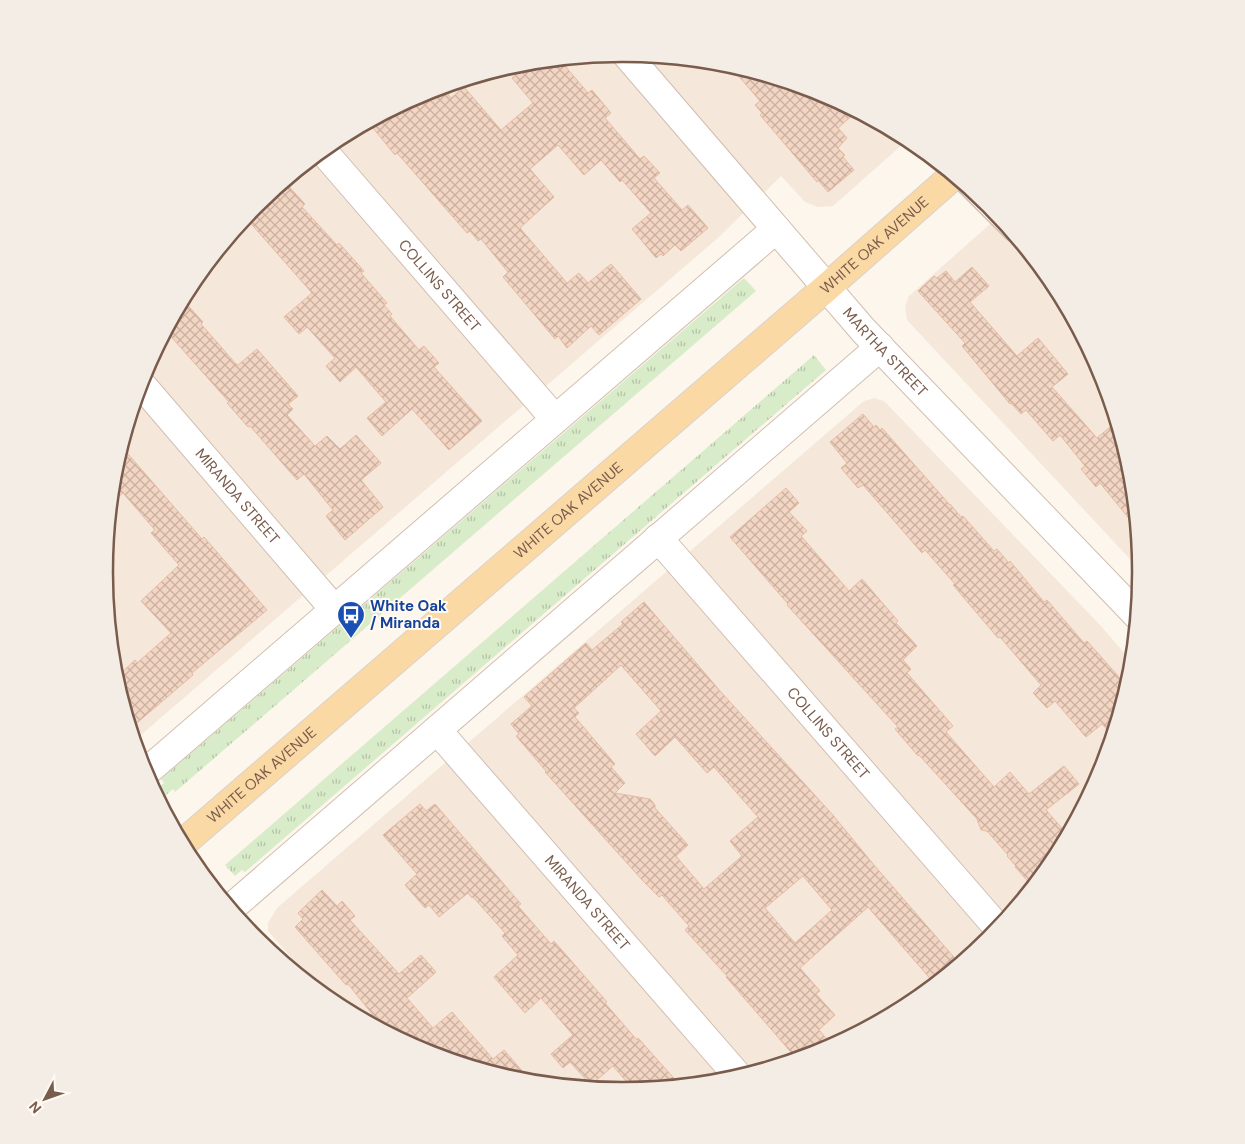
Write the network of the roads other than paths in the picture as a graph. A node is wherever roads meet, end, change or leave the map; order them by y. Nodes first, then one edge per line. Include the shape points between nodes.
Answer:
1 (633, 63) edge
2 (328, 156) edge
3 (948, 181) edge
4 (776, 229) junction
5 (826, 288) junction
6 (880, 347) junction
7 (147, 391) edge
8 (554, 419) junction
9 (658, 538) junction
10 (334, 609) junction
11 (1131, 609) edge
12 (437, 730) junction
13 (152, 767) edge
14 (188, 838) edge
15 (236, 904) edge
16 (993, 922) edge
17 (732, 1069) edge

1 - 4 street, MARTHA STREET
2 - 8 street, COLLINS STREET
3 - 5 main road, WHITE OAK AVENUE
4 - 5 street, MARTHA STREET
4 - 8 street
5 - 6 street, MARTHA STREET
5 - 14 main road, WHITE OAK AVENUE
6 - 9 street
6 - 11 street, MARTHA STREET
7 - 10 street, MIRANDA STREET
8 - 10 street
9 - 12 street
9 - 16 street, COLLINS STREET
10 - 13 street
12 - 15 street
12 - 17 street, MIRANDA STREET

